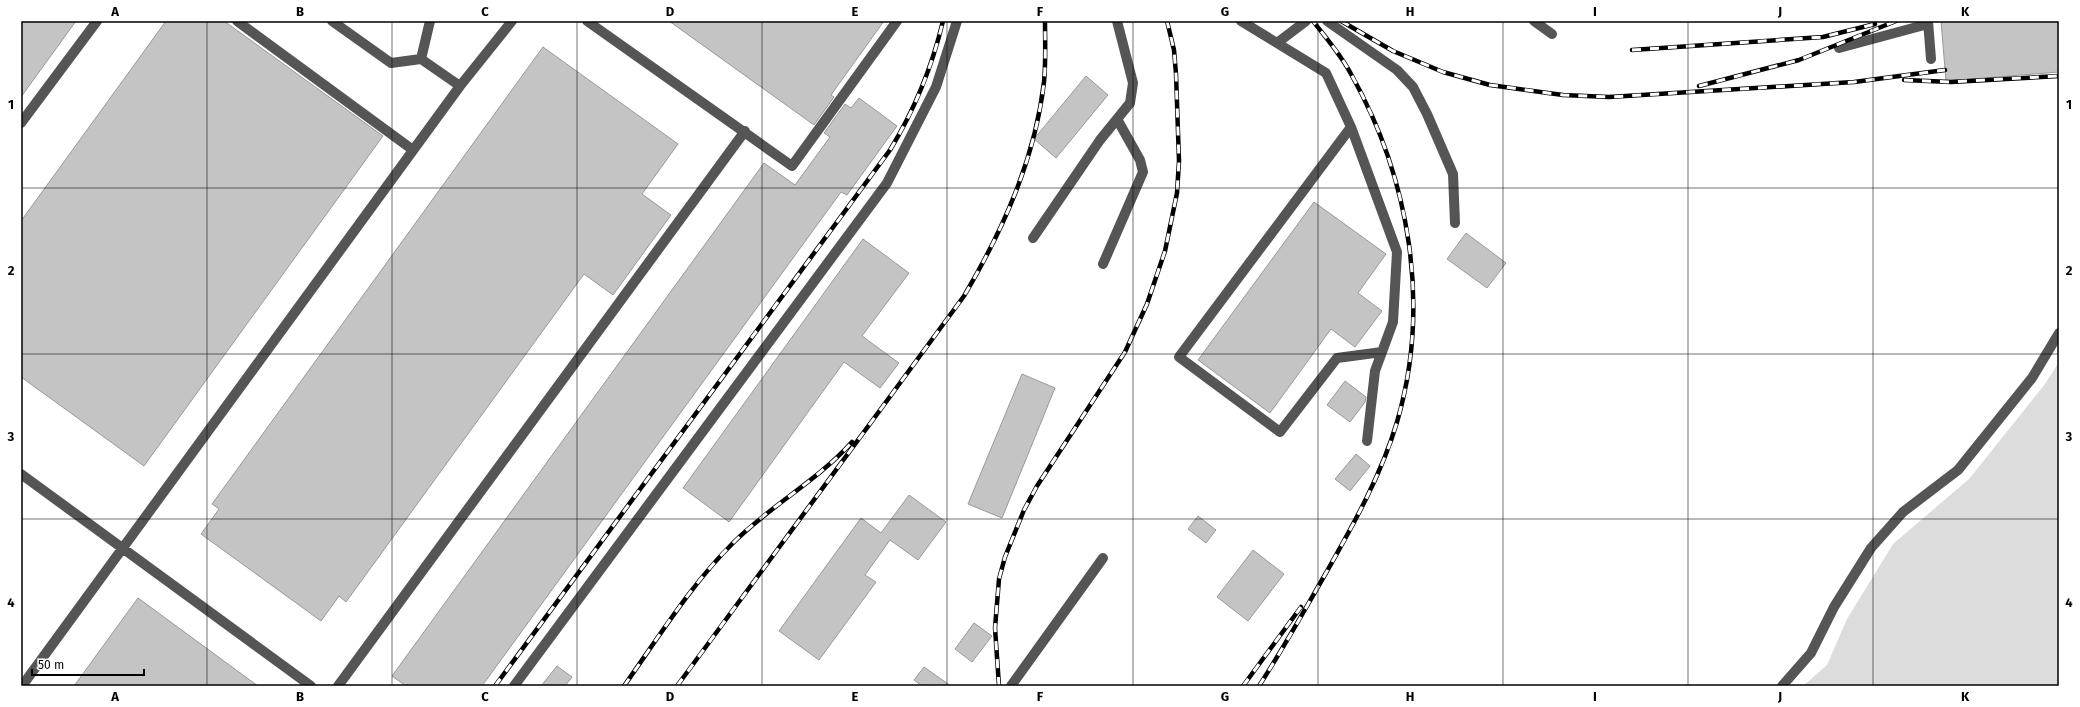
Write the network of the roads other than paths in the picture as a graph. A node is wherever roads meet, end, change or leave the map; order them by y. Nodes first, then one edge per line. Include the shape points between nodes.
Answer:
1 (97, 21) edge
2 (237, 21) edge
3 (332, 21) edge
4 (430, 21) edge
5 (512, 21) edge
6 (587, 21) edge
7 (898, 21) edge
8 (957, 21) edge
9 (1117, 21) edge
10 (1241, 21) edge
11 (1306, 21) edge
12 (1326, 21) edge
13 (1534, 21) edge
14 (1928, 22) edge
15 (1552, 34) dead end
16 (1277, 43) junction
17 (1839, 48) dead end
18 (421, 59) junction
19 (1931, 59) dead end
20 (460, 86) junction
21 (1117, 119) junction
22 (21, 123) edge
23 (1351, 127) junction
24 (745, 131) junction
25 (413, 150) junction
26 (1455, 223) dead end
27 (1033, 238) dead end
28 (1103, 264) dead end
29 (2059, 333) edge
30 (1382, 352) junction
31 (1367, 441) dead end
32 (21, 474) edge
33 (122, 548) junction
34 (1103, 558) dead end
35 (22, 686) edge
36 (311, 686) edge
37 (338, 686) edge
38 (514, 686) edge
39 (1011, 686) edge
40 (1782, 686) edge

1 - 22 lane
2 - 25 lane
3 - 18 lane via 392,63
4 - 18 lane
5 - 20 lane
6 - 24 lane
7 - 24 lane via 792,166
8 - 38 lane via 936,87 886,183
9 - 21 lane via 1133,83 1130,103
10 - 16 lane
11 - 16 lane
12 - 26 lane via 1397,70 1413,87 1453,174
13 - 15 lane
14 - 17 lane
14 - 19 lane
16 - 23 lane via 1326,73
18 - 20 lane
20 - 25 lane
21 - 27 lane
21 - 28 lane via 1140,160 1143,172
23 - 30 lane via 1397,252 1393,322
23 - 30 lane via 1179,356 1280,432 1337,358
24 - 37 lane
25 - 33 lane
29 - 40 lane via 2032,378 1958,470 1903,512 1871,548 1834,607 1811,653
30 - 31 lane via 1375,371
32 - 33 lane
33 - 35 lane
33 - 36 lane
34 - 39 lane

